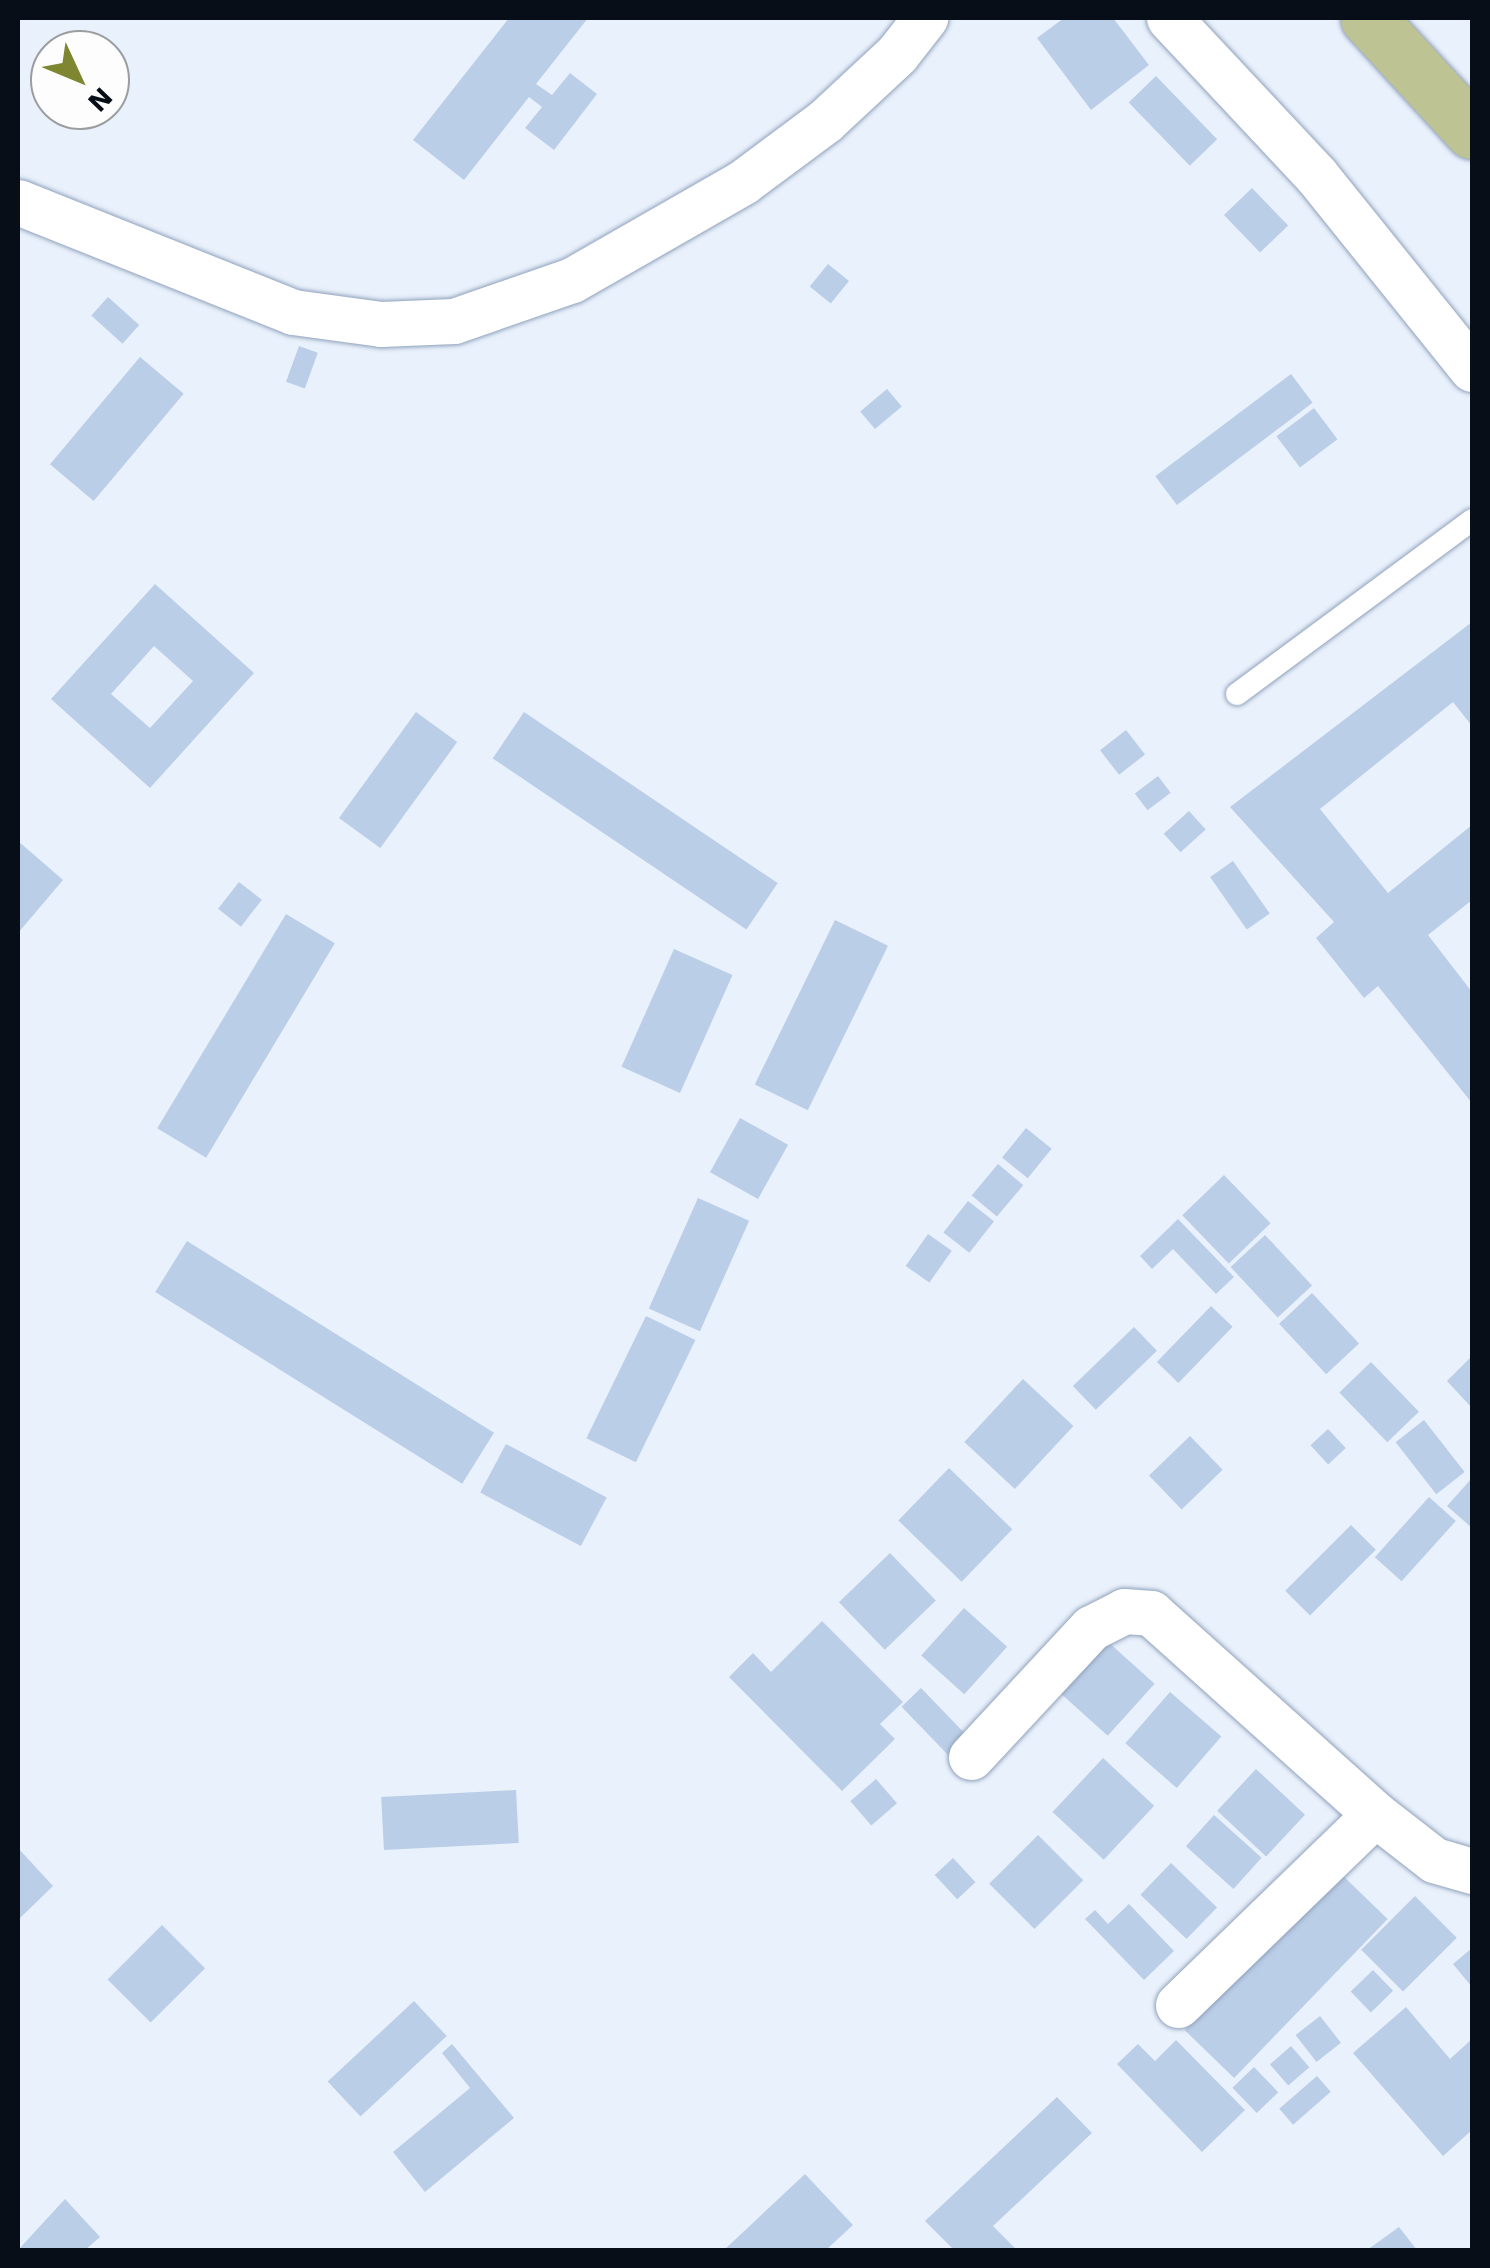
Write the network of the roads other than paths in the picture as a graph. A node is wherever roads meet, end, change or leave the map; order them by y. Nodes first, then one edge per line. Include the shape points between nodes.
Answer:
1 (925, 18) edge
2 (1169, 18) edge
3 (1368, 18) edge
4 (1472, 131) edge
5 (18, 202) edge
6 (1472, 369) edge
7 (1472, 520) edge
8 (1236, 694) dead end
9 (971, 1757) dead end
10 (1375, 1814) junction
11 (1472, 1870) edge
12 (1178, 2005) dead end

1 - 5 street via 825,121 744,182 572,280 454,321 381,324 292,312
2 - 6 street via 1316,175
3 - 4 main road
7 - 8 lane
9 - 10 street via 1091,1628 1124,1610 1152,1614
10 - 11 street via 1434,1860
10 - 12 street

